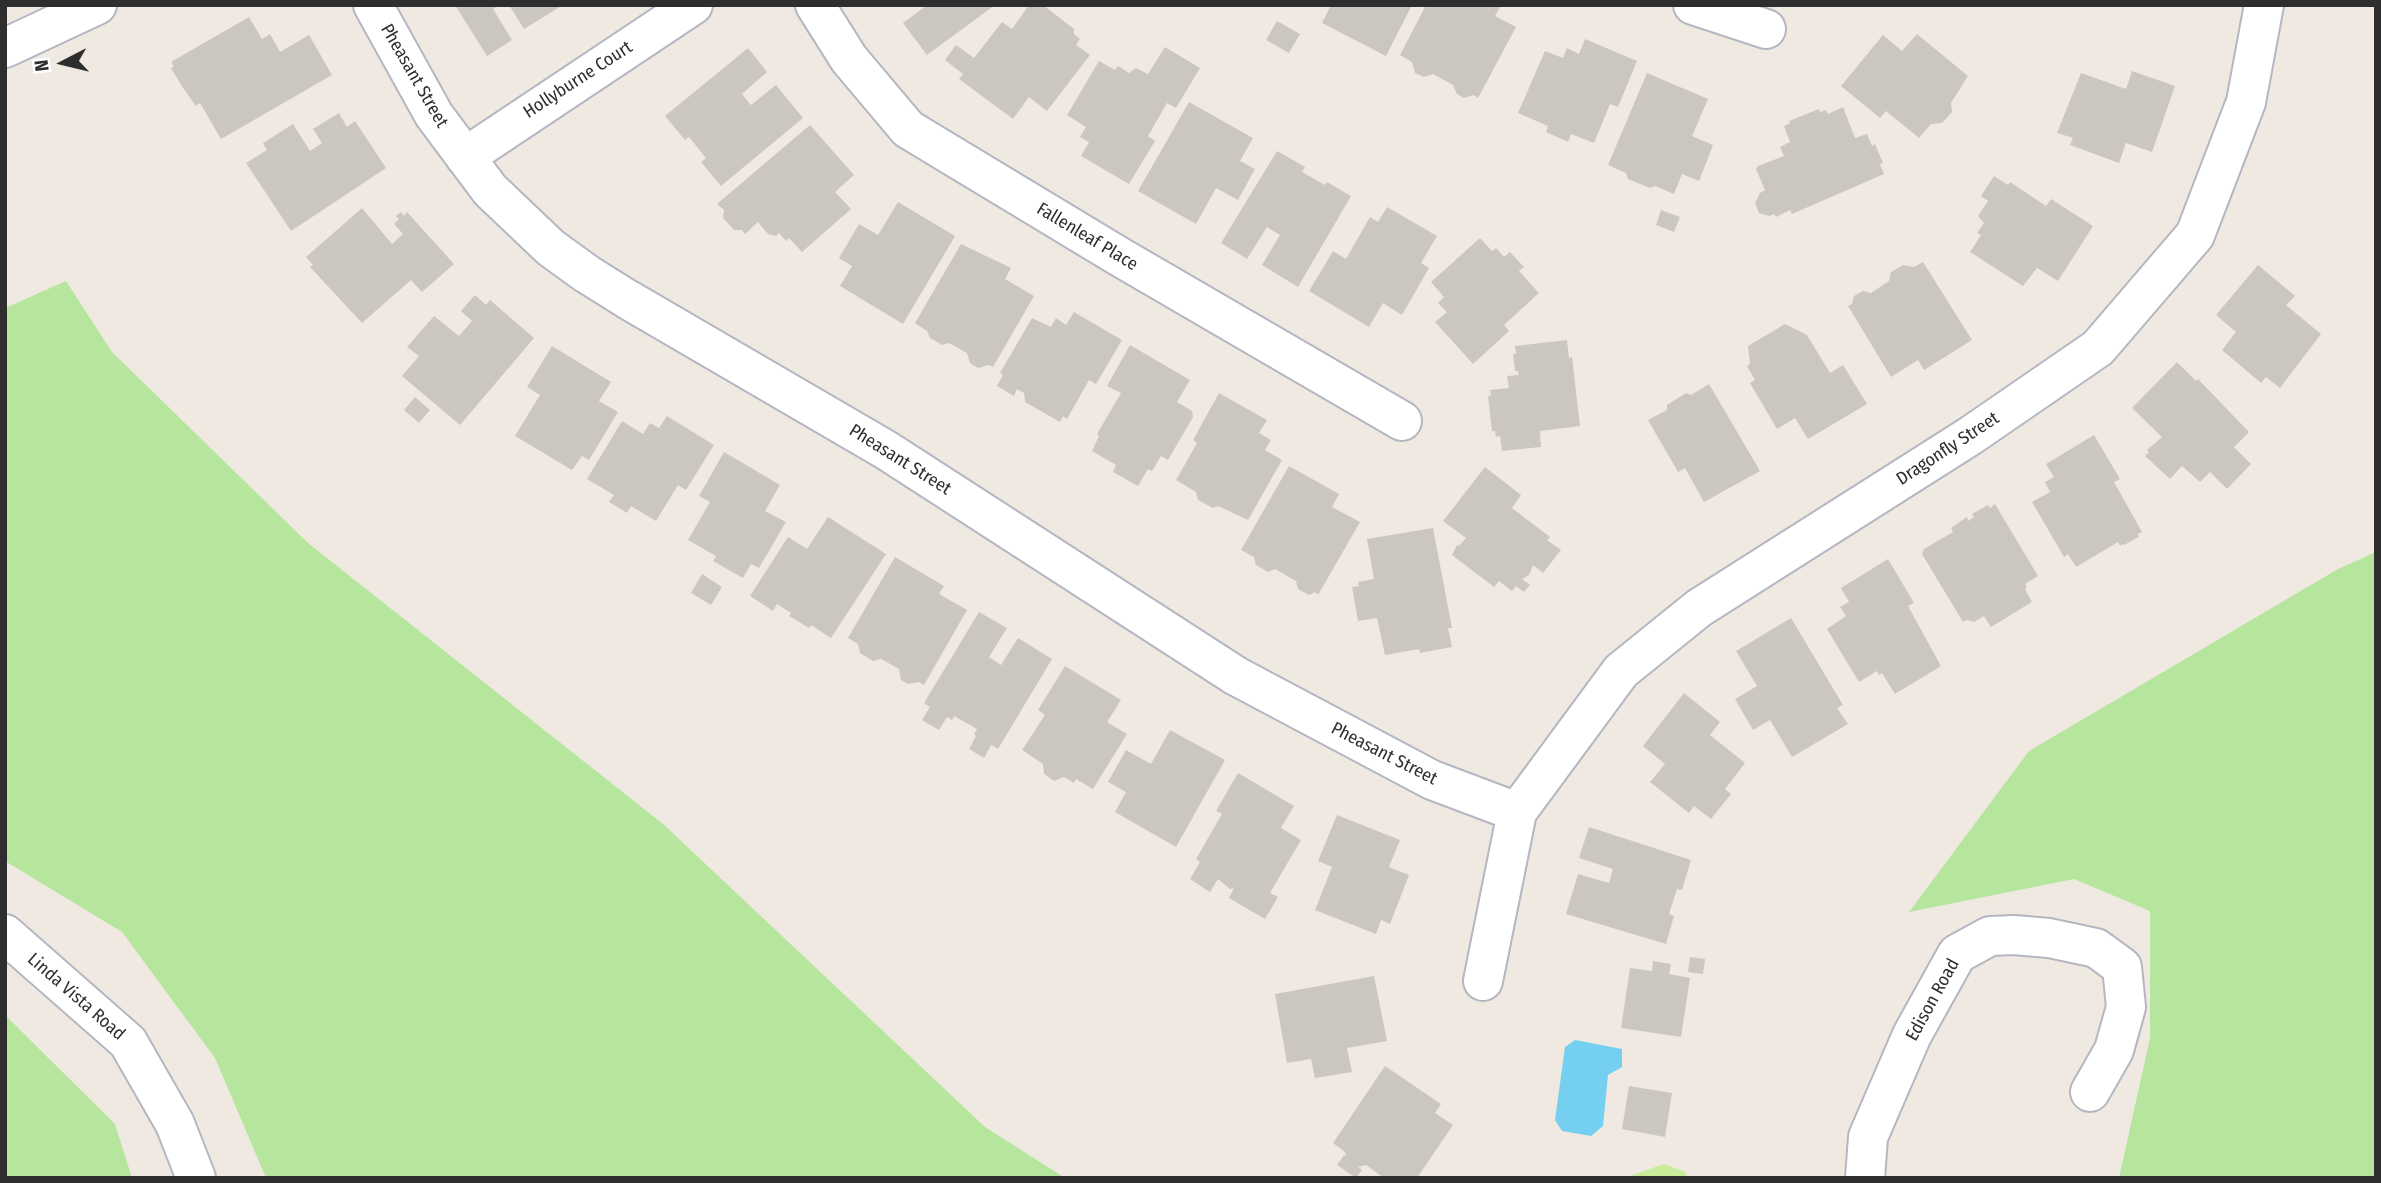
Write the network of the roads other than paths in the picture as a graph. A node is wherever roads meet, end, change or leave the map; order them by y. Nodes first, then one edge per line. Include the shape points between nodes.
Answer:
1 (97, 5) edge
2 (373, 5) edge
3 (693, 5) edge
4 (815, 5) edge
5 (1693, 5) edge
6 (2264, 5) edge
7 (1766, 29) dead end
8 (5, 48) edge
9 (465, 156) junction
10 (1402, 421) dead end
11 (1517, 812) junction
12 (5, 934) edge
13 (1483, 981) dead end
14 (2090, 1092) dead end
15 (195, 1178) edge
16 (1865, 1178) edge

1 - 8 street
2 - 9 street, Pheasant Street via 434,115
3 - 9 street, Hollyburne Court
4 - 10 street, Fallenleaf Place via 849,60 908,129
5 - 7 street
6 - 11 street, Dragonfly Street via 2246,102 2195,235 2098,348 1970,436 1699,608 1621,671
9 - 11 street, Pheasant Street via 489,190 551,248 627,299 887,450 1236,676 1432,780
11 - 13 street
12 - 15 street, Linda Vista Road via 128,1042 175,1124
14 - 16 street, Edison Road via 2113,1050 2126,1007 2122,967 2096,948 2049,938 1990,936 1957,954 1912,1035 1868,1137

